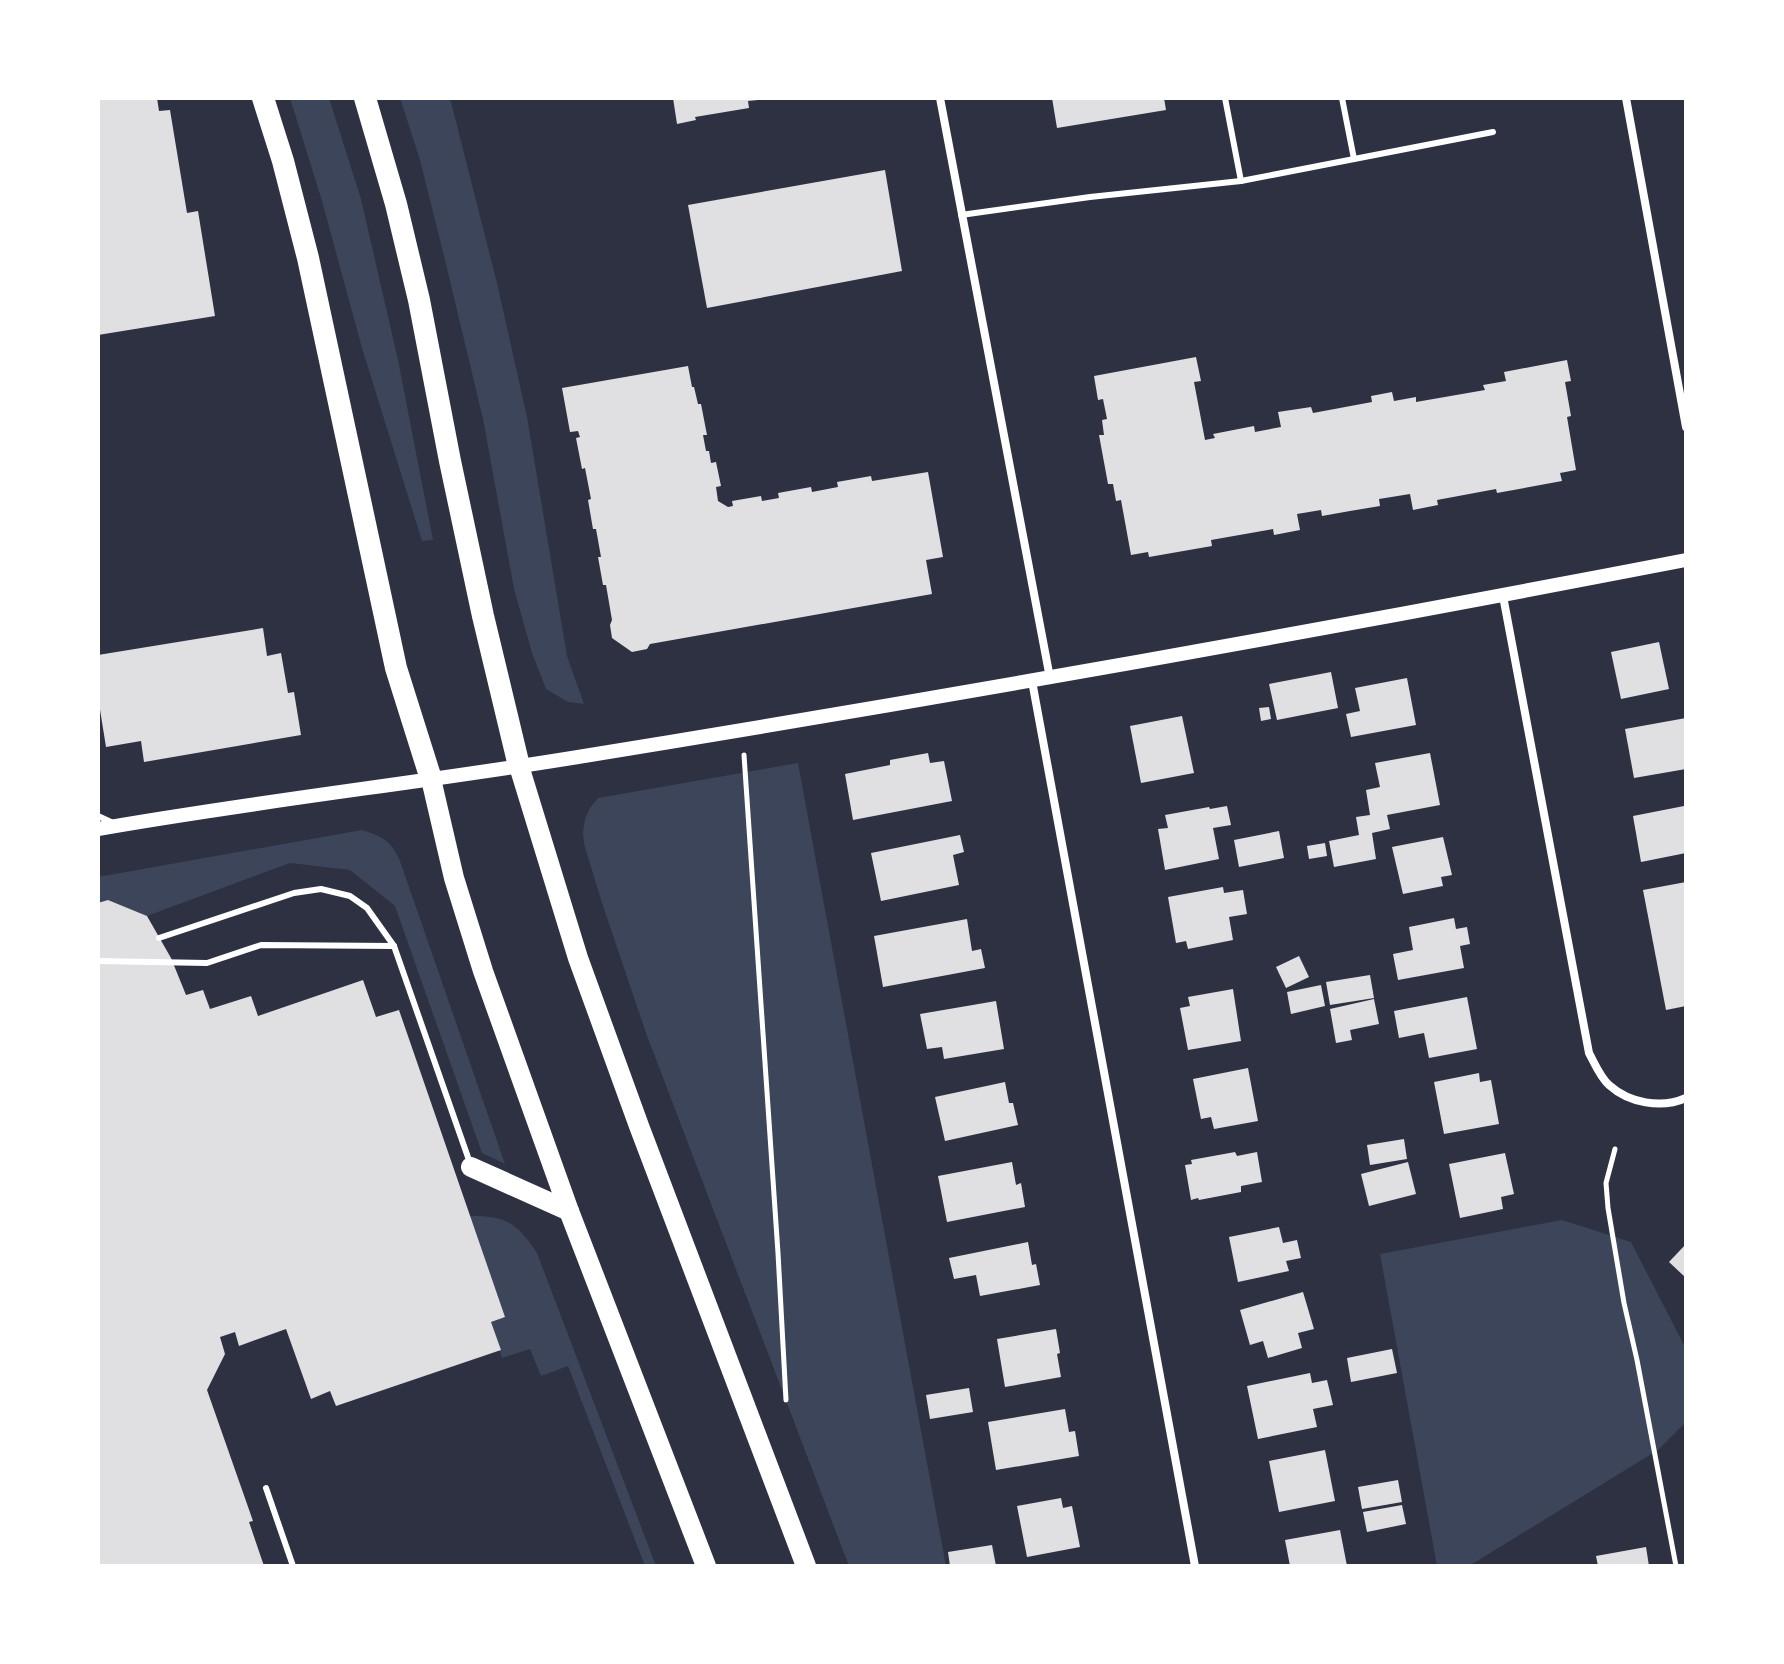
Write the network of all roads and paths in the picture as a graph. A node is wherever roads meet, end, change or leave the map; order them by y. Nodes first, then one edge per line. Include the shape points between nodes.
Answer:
1 (263, 98) edge
2 (365, 98) edge
3 (940, 98) edge
4 (1225, 98) edge
5 (1342, 98) edge
6 (1626, 98) edge
7 (1493, 132) dead end
8 (1354, 159) junction
9 (1241, 181) junction
10 (961, 215) junction
11 (1686, 427) edge
12 (1686, 560) edge
13 (1503, 596) junction
14 (1050, 678) junction
15 (1032, 681) junction
16 (742, 729) junction
17 (519, 766) junction
18 (431, 779) junction
19 (98, 816) edge
20 (118, 826) junction
21 (98, 829) edge
22 (159, 938) dead end
23 (394, 946) junction
24 (98, 961) edge
25 (1686, 1098) edge
26 (1615, 1149) dead end
27 (471, 1167) joint
28 (569, 1211) junction
29 (786, 1400) dead end
30 (266, 1488) dead end
31 (293, 1566) edge
32 (706, 1566) edge
33 (806, 1566) edge
34 (1195, 1566) edge
35 (1676, 1566) edge

1 - 18 highway via 308,258 396,668
2 - 17 highway via 419,300 476,585
3 - 10 street
4 - 9 lane
5 - 8 lane
6 - 11 street
7 - 8 lane
8 - 9 lane
9 - 10 lane
10 - 14 street
12 - 13 street
13 - 14 street
13 - 25 street via 1589,1053 1608,1083 1625,1097 1647,1103
14 - 15 street
15 - 16 street
15 - 34 street
16 - 17 street
16 - 29 path
17 - 18 street
17 - 33 main road via 598,1014
18 - 20 street
18 - 28 main road via 483,971
19 - 20 lane
20 - 21 street
22 - 23 lane via 321,889 350,896 367,908
23 - 24 lane via 261,945 207,963
23 - 27 lane
26 - 35 path via 1606,1183 1608,1208
27 - 28 main road
28 - 32 main road
30 - 31 lane

